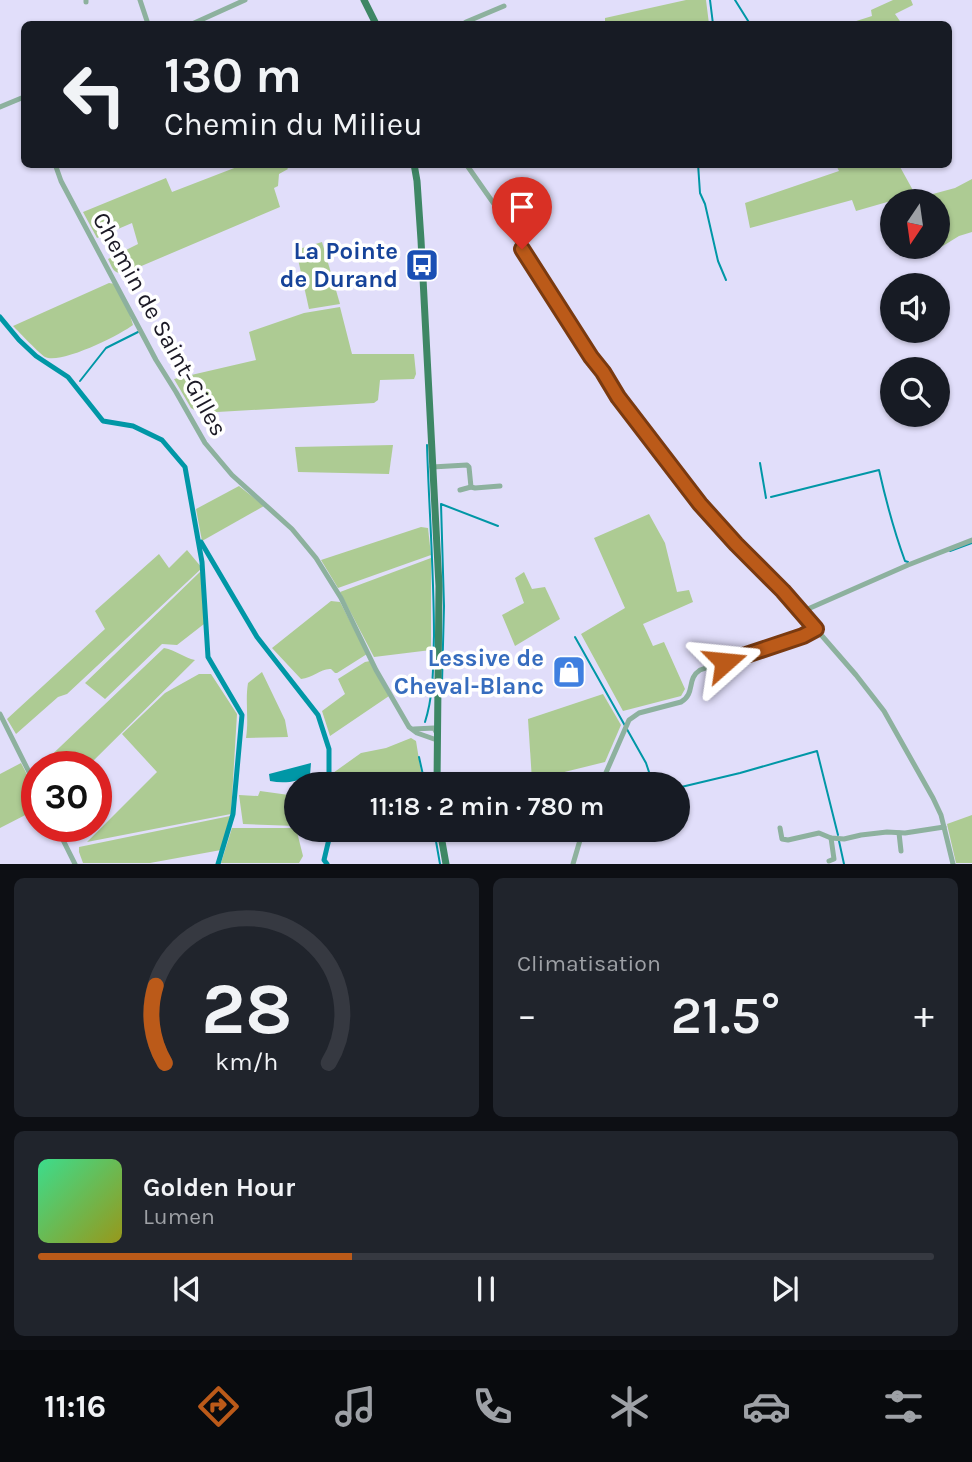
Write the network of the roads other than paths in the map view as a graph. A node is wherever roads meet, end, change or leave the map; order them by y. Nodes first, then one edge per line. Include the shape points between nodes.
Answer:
1 (140, 0) edge
2 (245, 0) edge
3 (364, 0) edge
4 (504, 6) dead end
5 (147, 21) edge
6 (199, 21) edge
7 (374, 21) edge
8 (468, 21) edge
9 (21, 98) edge
10 (0, 107) edge
11 (57, 168) edge
12 (415, 168) edge
13 (470, 168) edge
14 (432, 467) junction
15 (500, 486) dead end
16 (471, 487) junction
17 (460, 490) dead end
18 (972, 540) edge
19 (801, 612) junction
20 (816, 629) junction
21 (0, 714) edge
22 (414, 729) junction
23 (435, 734) junction
24 (21, 756) edge
25 (435, 772) edge
26 (438, 772) edge
27 (606, 772) edge
28 (944, 827) junction
29 (780, 828) dead end
30 (899, 832) junction
31 (831, 838) junction
32 (64, 842) edge
33 (442, 842) edge
34 (579, 842) edge
35 (901, 851) dead end
36 (829, 861) dead end
37 (75, 863) edge
38 (446, 863) edge
39 (573, 863) edge
40 (953, 863) edge

1 - 5 street
2 - 6 street
3 - 7 main road
4 - 8 street
9 - 10 street
11 - 22 street, Chemin de Saint-Gilles via 151,351 205,443 316,558 403,718
12 - 14 main road
13 - 19 street via 624,405 705,510
14 - 16 street via 467,465
14 - 23 main road via 439,612
15 - 16 street
16 - 17 street
18 - 19 street
19 - 20 street
20 - 27 street via 695,673 686,699 634,716 624,728
20 - 28 street via 884,711 930,789
21 - 24 street
22 - 23 street
22 - 23 street
23 - 25 main road
23 - 26 main road
28 - 30 street
28 - 40 street
29 - 31 street via 782,839 819,833
30 - 31 street
30 - 35 street
31 - 36 street via 834,859
32 - 37 street
33 - 38 main road
34 - 39 street

